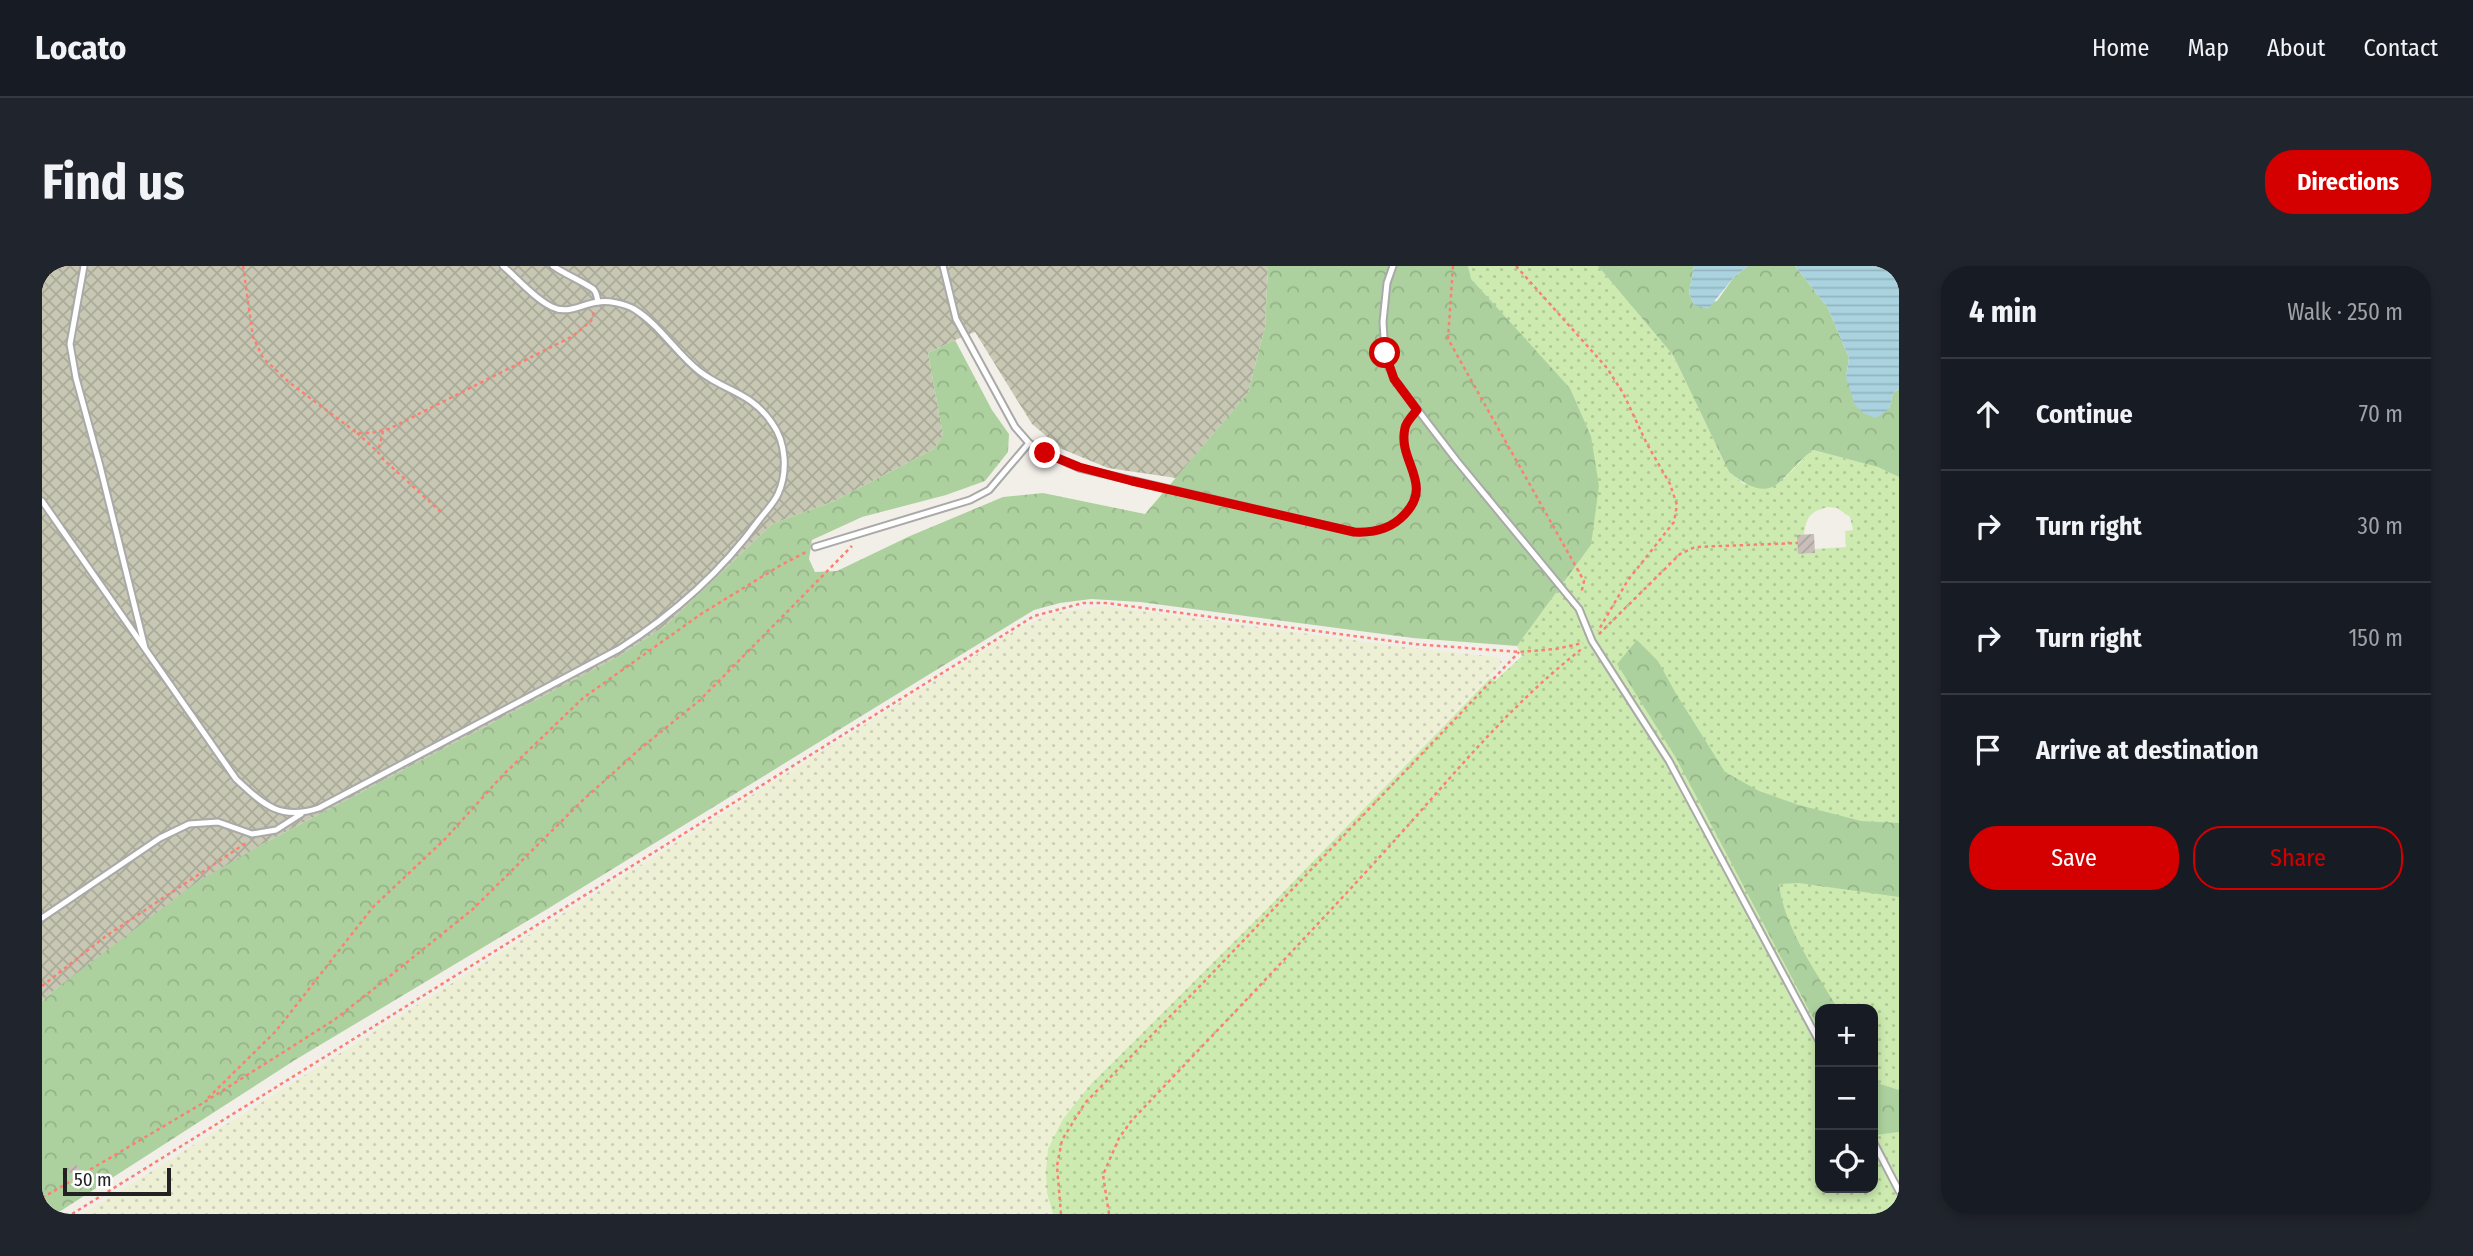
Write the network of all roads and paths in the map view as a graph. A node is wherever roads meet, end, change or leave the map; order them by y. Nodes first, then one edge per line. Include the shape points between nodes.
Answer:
1 (84, 266) edge
2 (243, 266) edge
3 (503, 266) edge
4 (553, 266) edge
5 (943, 266) edge
6 (1393, 266) edge
7 (1452, 266) edge
8 (1516, 266) edge
9 (598, 302) junction
10 (1417, 410) junction
11 (383, 430) junction
12 (357, 433) junction
13 (1029, 443) junction
14 (378, 452) junction
15 (42, 501) edge
16 (441, 512) dead end
17 (867, 531) junction
18 (1797, 543) dead end
19 (815, 547) joint
20 (1579, 609) junction
21 (1592, 641) junction
22 (145, 652) junction
23 (1519, 652) junction
24 (301, 814) junction
25 (252, 834) junction
26 (42, 918) edge
27 (42, 986) edge
28 (1815, 1034) edge
29 (203, 1103) junction
30 (1878, 1151) edge
31 (1899, 1191) edge
32 (42, 1198) edge
33 (72, 1214) edge
34 (1061, 1214) edge
35 (1109, 1214) edge

1 - 22 lane via 70,344
2 - 12 path via 253,337 263,358
3 - 9 lane via 552,307 566,311
4 - 9 lane via 592,288
5 - 13 lane via 956,319 1015,427
6 - 10 lane via 1382,322 1385,353 1394,379
7 - 20 path via 1448,338 1584,581
8 - 21 path via 1607,368 1677,505 1674,522 1628,580
9 - 11 path via 591,321 573,336
9 - 24 lane via 632,307 699,371 759,406 783,445 784,472 778,494 702,586 651,629
10 - 13 lane via 1405,427 1417,497 1396,523 1367,533 1079,467
10 - 20 lane
11 - 12 path
11 - 14 path
12 - 14 path
13 - 17 lane via 989,490
14 - 16 path
15 - 22 lane
17 - 19 lane
17 - 29 path via 700,700 583,800 472,909 334,1020
18 - 21 path via 1695,547 1680,554
19 - 29 path via 701,614 583,698 373,907 276,1031
20 - 21 lane
21 - 23 path
21 - 28 lane via 1669,761
21 - 35 path via 1520,703 1132,1120 1108,1158 1103,1175
22 - 24 lane via 236,779 273,808
23 - 33 path via 1414,644 1106,603 1083,603 1034,616
23 - 34 path via 1085,1102 1062,1140 1057,1166
24 - 25 lane via 276,830
25 - 26 lane via 218,822 189,824 160,838
25 - 27 path via 246,844 106,936
29 - 32 path
30 - 31 lane

